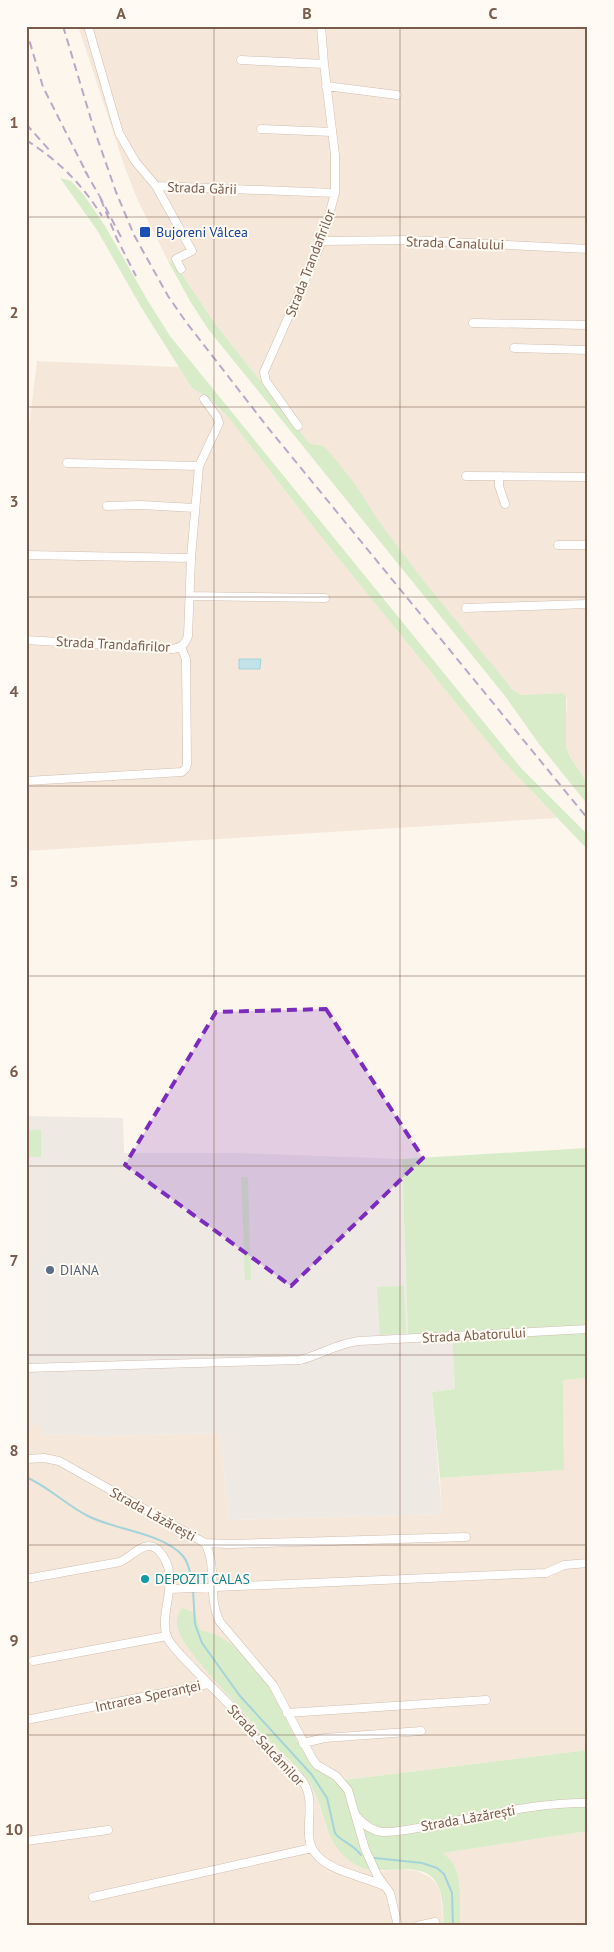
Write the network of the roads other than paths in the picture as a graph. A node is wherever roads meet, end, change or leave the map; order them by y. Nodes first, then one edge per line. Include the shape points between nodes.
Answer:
1 (88, 26) edge
2 (321, 26) edge
3 (241, 60) dead end
4 (324, 64) junction
5 (326, 86) junction
6 (397, 94) dead end
7 (261, 129) dead end
8 (332, 132) junction
9 (156, 186) junction
10 (335, 193) junction
11 (322, 242) junction
12 (588, 249) edge
13 (181, 269) dead end
14 (473, 323) dead end
15 (588, 325) edge
16 (514, 348) dead end
17 (588, 350) edge
18 (204, 399) dead end
19 (298, 426) dead end
20 (67, 463) dead end
21 (199, 466) junction
22 (466, 476) dead end
23 (499, 476) junction
24 (588, 477) edge
25 (505, 504) dead end
26 (106, 506) dead end
27 (195, 508) junction
28 (558, 545) dead end
29 (588, 545) edge
30 (26, 555) edge
31 (191, 558) junction
32 (190, 596) junction
33 (324, 598) dead end
34 (588, 604) edge
35 (466, 608) dead end
36 (26, 640) edge
37 (181, 647) junction
38 (26, 781) edge
39 (588, 1329) edge
40 (26, 1368) edge
41 (26, 1459) edge
42 (466, 1537) dead end
43 (205, 1543) junction
44 (588, 1563) edge
45 (26, 1579) edge
46 (213, 1587) junction
47 (170, 1589) junction
48 (167, 1636) junction
49 (33, 1661) dead end
50 (208, 1684) junction
51 (486, 1700) dead end
52 (286, 1713) junction
53 (26, 1720) edge
54 (421, 1731) dead end
55 (303, 1743) junction
56 (588, 1803) edge
57 (355, 1815) junction
58 (108, 1830) dead end
59 (26, 1841) edge
60 (312, 1848) junction
61 (386, 1887) junction
62 (93, 1897) dead end
63 (435, 1924) edge
64 (398, 1926) edge
65 (417, 1926) edge

1 - 9 street, Strada Gării via 119,133 135,161
2 - 4 street, Strada Trandafirilor
3 - 4 street
4 - 5 street, Strada Trandafirilor
5 - 6 street
5 - 8 street, Strada Trandafirilor
7 - 8 street
8 - 10 street, Strada Trandafirilor
9 - 10 street, Strada Gării
9 - 13 street via 192,251 176,259
10 - 11 street, Strada Trandafirilor
11 - 12 street, Strada Canalului via 409,240
11 - 19 street, Strada Trandafirilor via 264,372 266,381
14 - 15 street
16 - 17 street
18 - 21 street, Strada Trandafirilor via 219,422
20 - 21 street
21 - 27 street, Strada Trandafirilor
22 - 23 street
23 - 24 street
23 - 25 street
26 - 27 street
27 - 31 street, Strada Trandafirilor
28 - 29 street
30 - 31 street
31 - 32 street, Strada Trandafirilor
32 - 33 street
32 - 37 street, Strada Trandafirilor via 188,636
34 - 35 street
36 - 37 street, Strada Trandafirilor
37 - 38 street via 186,660 187,764 182,772
39 - 40 street, Strada Abatorului via 346,1342 300,1360
41 - 43 street, Strada Lăzărești via 59,1461
42 - 43 street
43 - 46 street, Strada Lăzărești via 212,1562
44 - 46 street via 564,1565 546,1573
45 - 47 street via 120,1562 147,1545 162,1555
46 - 47 street
46 - 52 street, Strada Lăzărești via 220,1622 264,1673 278,1693
47 - 48 street via 165,1624
48 - 49 street
48 - 50 street, Intrarea Speranței
50 - 53 street, Intrarea Speranței
50 - 60 street, Strada Salcâmilor via 234,1709 258,1740 302,1780 310,1798
51 - 52 street
52 - 55 street, Strada Lăzărești
54 - 55 street via 324,1738
55 - 57 street, Strada Lăzărești via 317,1766 336,1776 348,1790
56 - 57 street, Strada Lăzărești via 523,1808 384,1832 368,1827
57 - 61 street, Strada Lăzărești via 372,1865
58 - 59 street
60 - 61 street via 323,1861 340,1870
60 - 62 street
61 - 64 street, Strada Lăzărești
63 - 65 street

